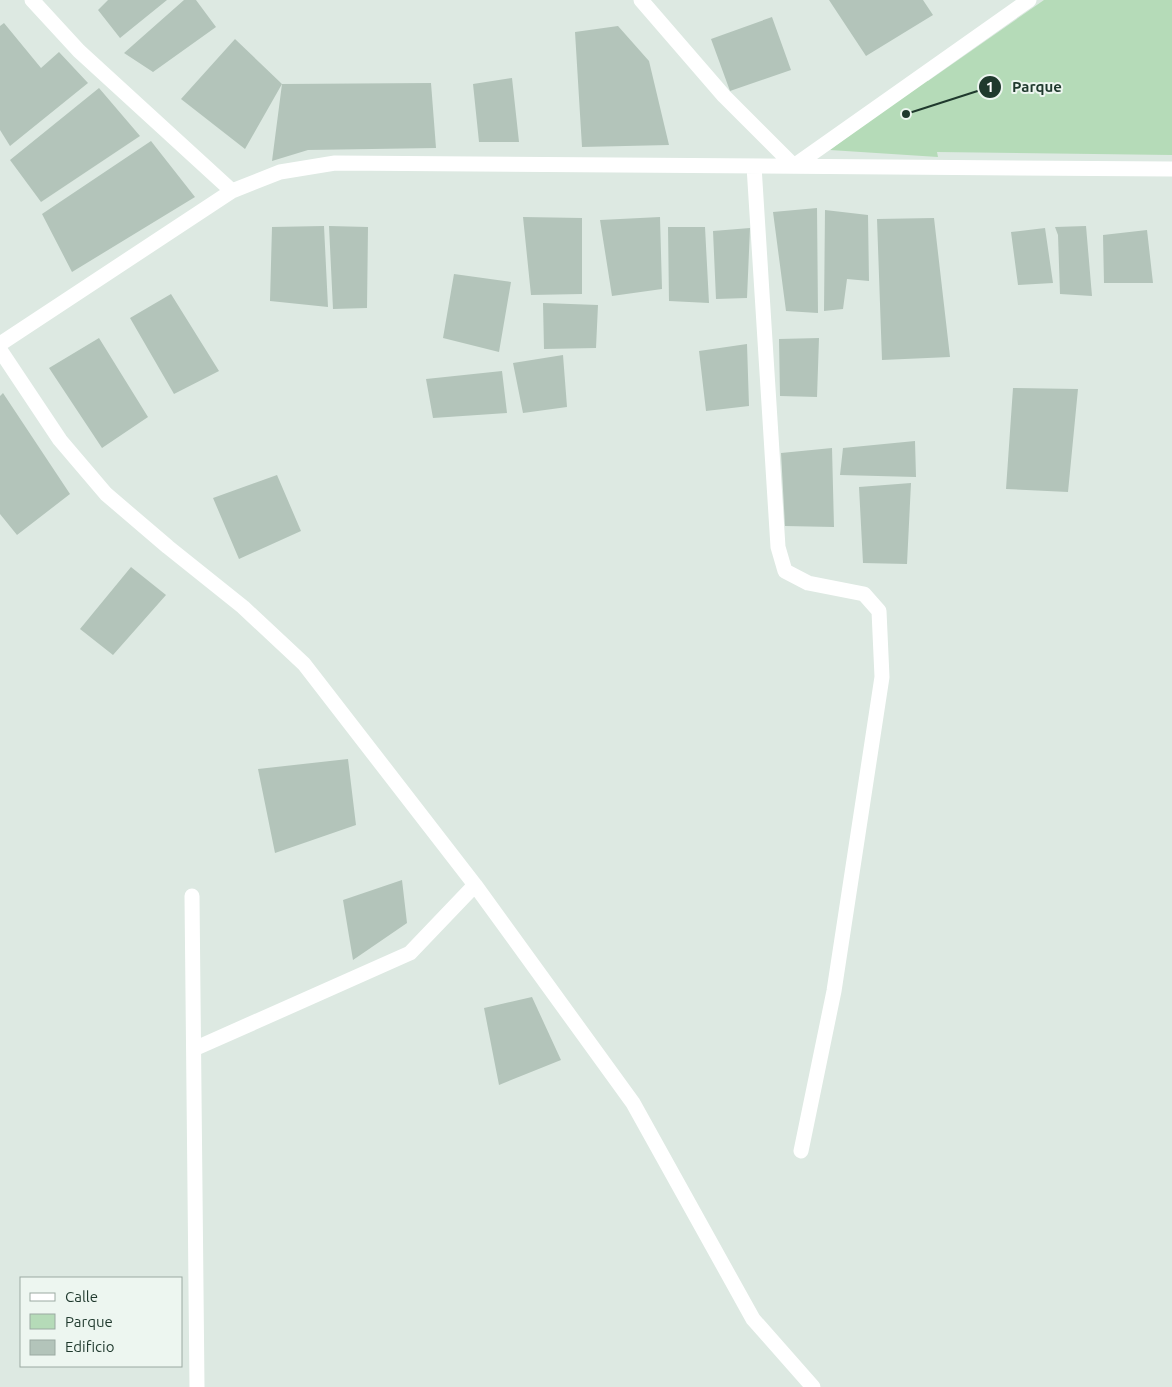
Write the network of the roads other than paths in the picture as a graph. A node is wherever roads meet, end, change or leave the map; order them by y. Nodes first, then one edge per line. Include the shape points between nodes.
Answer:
1 (32, 0) edge
2 (641, 0) edge
3 (1029, 0) edge
4 (754, 166) junction
5 (794, 166) junction
6 (1172, 169) edge
7 (232, 190) junction
8 (0, 344) edge
9 (0, 350) edge
10 (475, 885) junction
11 (192, 896) dead end
12 (194, 1049) junction
13 (801, 1152) dead end
14 (197, 1387) edge
15 (813, 1387) edge

1 - 7 street via 79,51
2 - 5 street via 724,96
3 - 5 street
4 - 5 street
4 - 7 street via 335,163 280,172
4 - 13 street via 778,547 786,571 808,583 864,594 879,611 882,677 834,991
5 - 6 street
7 - 8 street
9 - 10 street via 60,440 106,494 243,607 304,664
10 - 12 street via 410,953
10 - 15 street via 633,1103 753,1319
11 - 12 street
12 - 14 street

